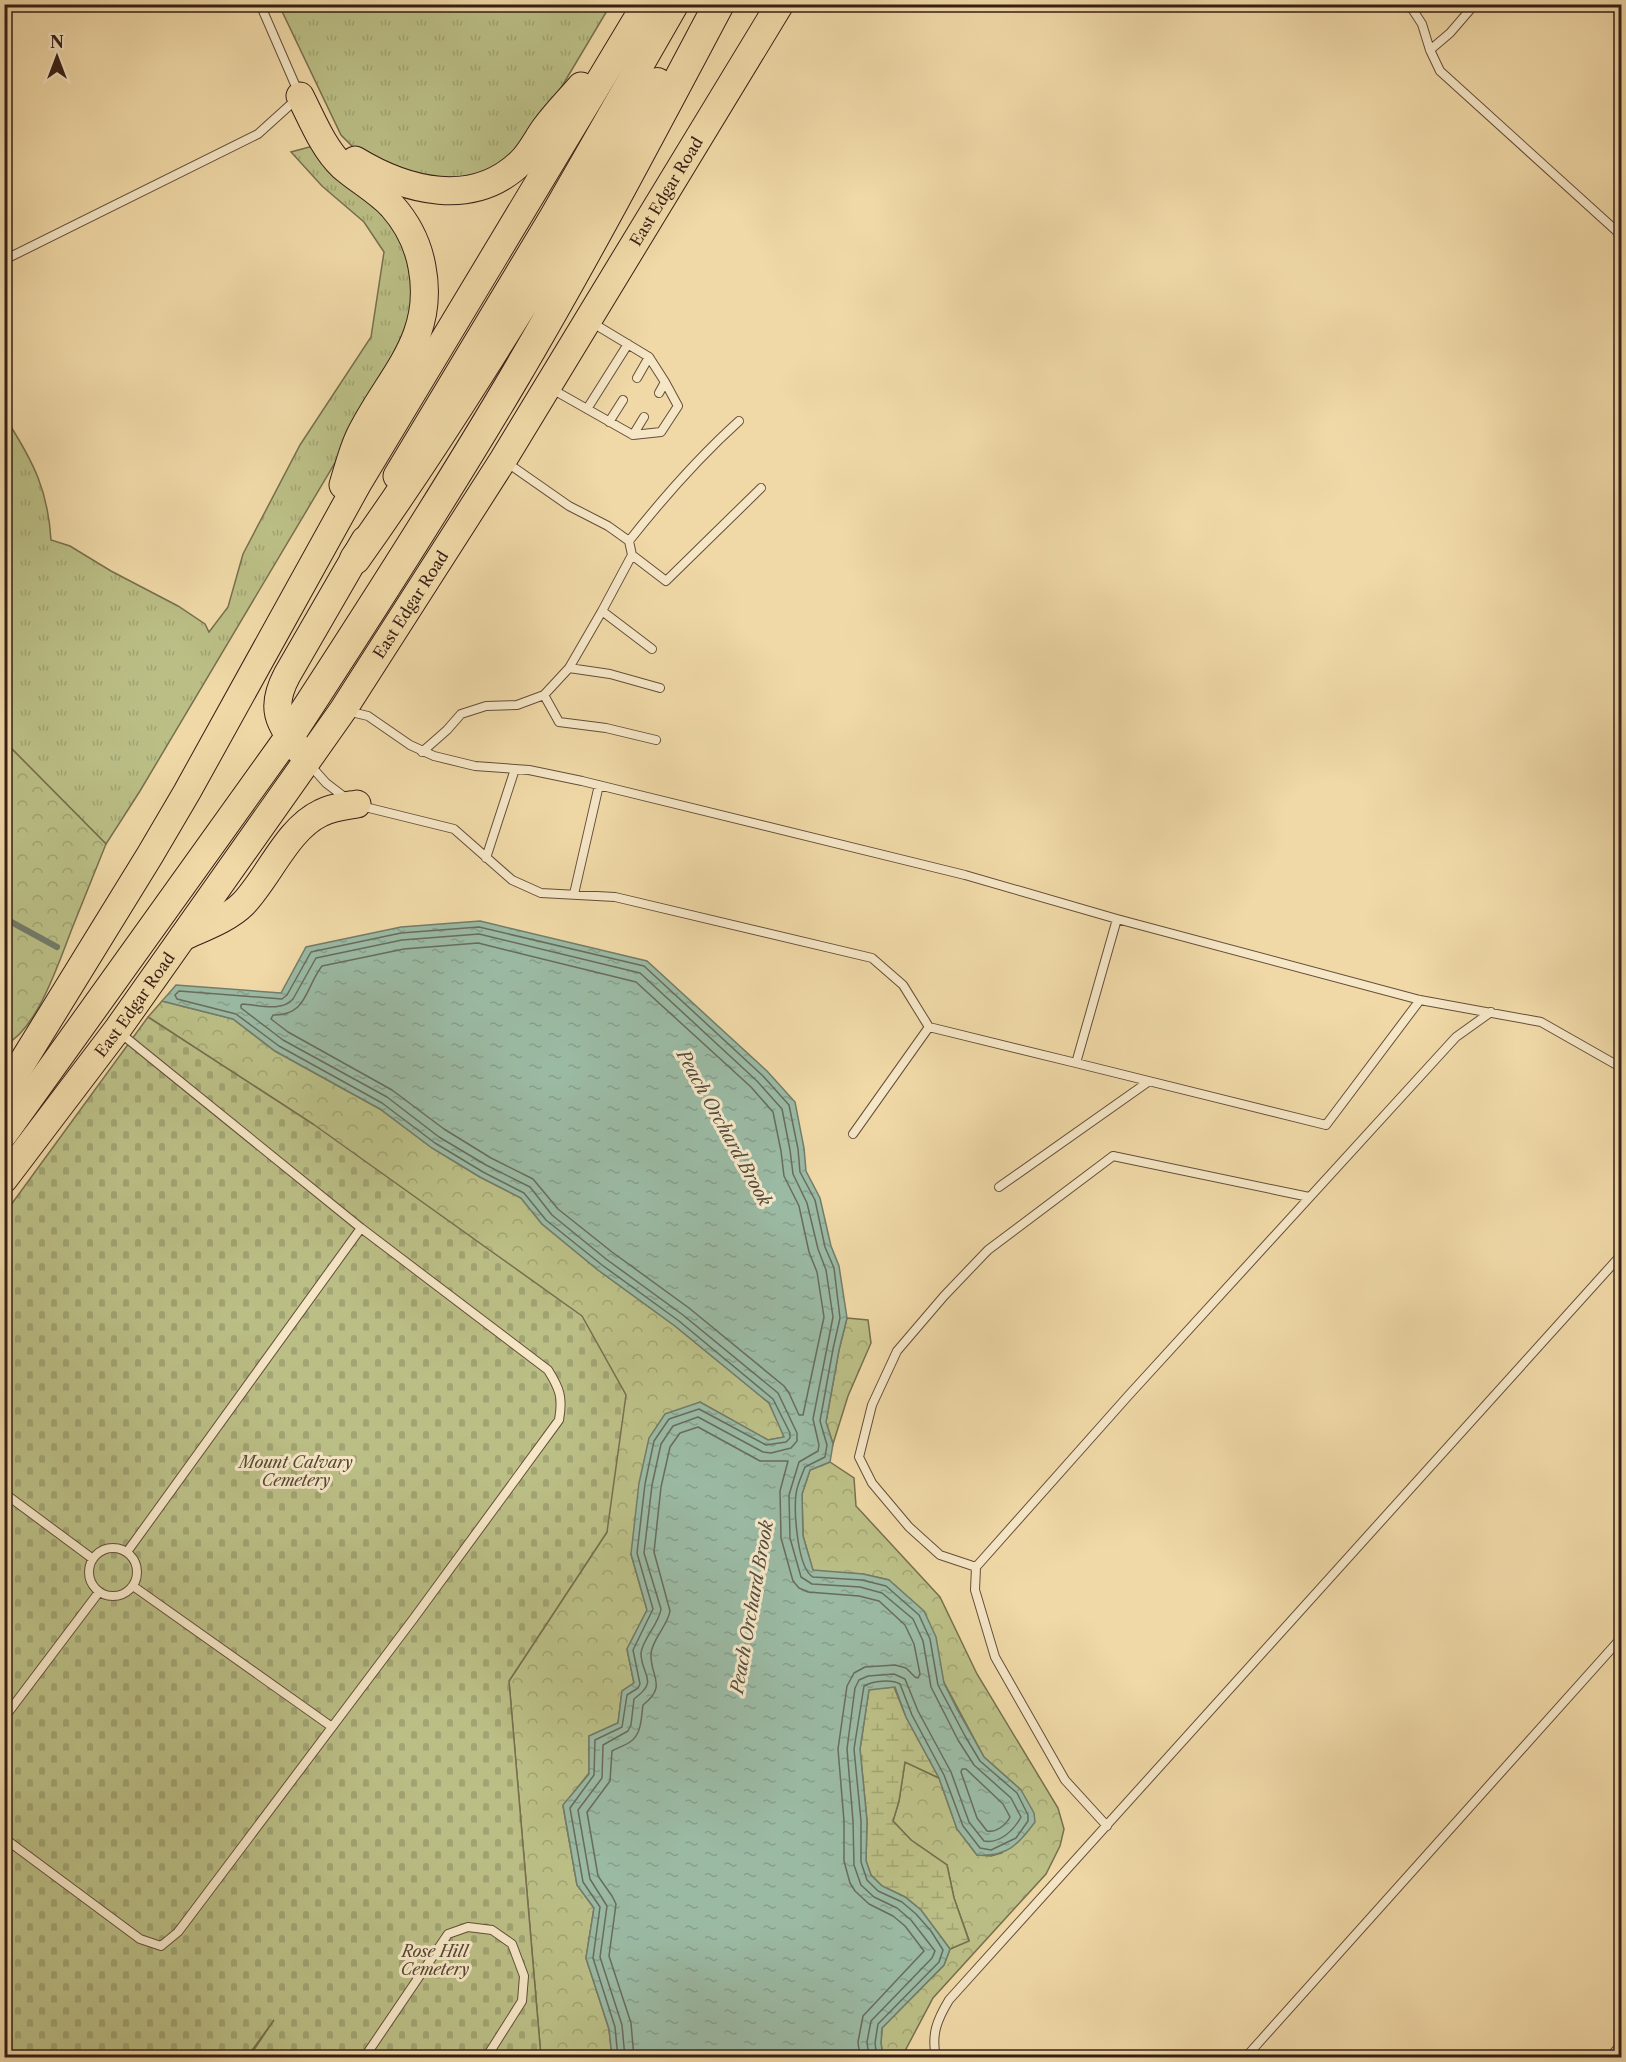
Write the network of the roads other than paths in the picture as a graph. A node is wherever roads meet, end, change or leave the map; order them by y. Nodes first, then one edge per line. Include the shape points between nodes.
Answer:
1 (260, 4) edge
2 (675, 4) edge
3 (718, 4) edge
4 (780, 4) edge
5 (1409, 4) edge
6 (1475, 4) edge
7 (643, 10) edge
8 (1430, 50) junction
9 (300, 96) junction
10 (1622, 236) edge
11 (4, 260) edge
12 (588, 320) junction
13 (628, 344) junction
14 (649, 357) junction
15 (637, 378) dead end
16 (665, 382) junction
17 (547, 386) junction
18 (659, 393) dead end
19 (623, 400) dead end
20 (587, 410) junction
21 (644, 417) dead end
22 (739, 421) dead end
23 (609, 422) junction
24 (633, 435) junction
25 (503, 460) junction
26 (761, 488) dead end
27 (629, 541) junction
28 (321, 546) junction
29 (632, 555) junction
30 (355, 559) junction
31 (602, 610) junction
32 (652, 648) dead end
33 (569, 668) junction
34 (660, 688) dead end
35 (544, 695) junction
36 (327, 706) junction
37 (289, 736) junction
38 (656, 740) dead end
39 (422, 752) junction
40 (307, 762) junction
41 (515, 769) junction
42 (599, 785) junction
43 (357, 804) junction
44 (486, 858) junction
45 (574, 894) junction
46 (1116, 919) junction
47 (179, 939) junction
48 (1420, 1000) junction
49 (1491, 1012) junction
50 (929, 1028) junction
51 (117, 1030) junction
52 (1076, 1063) junction
53 (1622, 1068) edge
54 (1148, 1082) junction
55 (4, 1092) edge
56 (4, 1134) edge
57 (853, 1134) dead end
58 (4, 1179) edge
59 (999, 1187) dead end
60 (1309, 1197) junction
61 (361, 1228) junction
62 (1622, 1254) edge
63 (4, 1493) edge
64 (127, 1552) junction
65 (93, 1559) junction
66 (976, 1567) junction
67 (133, 1586) junction
68 (99, 1592) junction
69 (1622, 1637) edge
70 (4, 1718) edge
71 (332, 1727) junction
72 (1107, 1826) junction
73 (4, 1838) edge
74 (1622, 2044) edge
75 (364, 2058) edge
76 (486, 2058) edge
77 (936, 2058) edge
78 (1245, 2058) edge
79 (1609, 2058) edge

1 - 9 lane
2 - 30 highway via 417,442
3 - 30 highway via 667,65 475,380
3 - 36 highway via 612,204 427,522
4 - 12 highway, East Edgar Road
5 - 8 lane via 1422,24
6 - 8 lane
7 - 9 highway via 519,163 500,177 474,188 418,188 370,169 345,154
7 - 28 highway
8 - 10 lane via 1440,71
9 - 11 lane via 258,134
9 - 28 highway via 324,143 341,165 391,206 406,226 420,254 425,293 419,330 359,438
12 - 13 lane
12 - 17 highway, East Edgar Road
13 - 14 lane
13 - 20 lane
14 - 15 lane
14 - 16 lane
16 - 18 lane
16 - 24 lane via 678,406 661,432
17 - 20 lane
17 - 25 highway, East Edgar Road
19 - 23 lane
20 - 23 lane
21 - 24 lane
22 - 27 lane via 663,498
23 - 24 lane
25 - 27 lane via 569,506
25 - 36 highway, East Edgar Road
26 - 29 lane via 666,581
27 - 29 lane
28 - 55 highway via 187,792
29 - 31 lane
30 - 37 highway via 282,685 277,712
31 - 32 lane
31 - 33 lane
33 - 34 lane
33 - 35 lane
35 - 38 lane via 559,722
35 - 39 lane via 517,705 486,706 461,714
36 - 37 highway
36 - 39 lane via 368,716
36 - 40 highway, East Edgar Road
37 - 40 highway
37 - 56 highway
39 - 41 lane via 475,766
40 - 43 lane via 335,791
40 - 47 highway, East Edgar Road
41 - 42 lane
41 - 44 lane
42 - 45 lane
42 - 46 lane via 965,875
43 - 44 lane via 454,829
43 - 47 highway via 332,808 311,819 242,905
44 - 45 lane via 512,880 541,893
45 - 50 lane via 615,897 872,958 903,985
46 - 48 lane
46 - 52 lane
47 - 51 highway, East Edgar Road
48 - 49 lane
48 - 54 lane via 1326,1125
49 - 53 lane via 1541,1022
49 - 60 lane via 1456,1036
50 - 52 lane
50 - 57 lane
51 - 58 highway, East Edgar Road
51 - 61 lane
52 - 54 lane
54 - 59 lane
60 - 66 lane
60 - 66 lane via 1113,1155 988,1250 944,1296 897,1351 872,1405 859,1457 872,1483 909,1527 940,1555
61 - 64 lane
61 - 71 lane via 548,1370 558,1385 562,1403 559,1420
62 - 72 lane
63 - 65 lane
64 - 65 lane via 108,1549
64 - 67 lane via 137,1567
65 - 68 lane via 89,1577
66 - 72 lane via 975,1590 995,1657 1065,1780
67 - 68 lane via 118,1596
67 - 71 lane
68 - 70 lane
69 - 78 lane
71 - 73 lane via 178,1932 161,1946 140,1939
72 - 77 lane via 949,2000 938,2018 933,2043
74 - 79 lane
75 - 76 lane via 448,1934 468,1927 492,1930 512,1944 524,1976 522,2001

